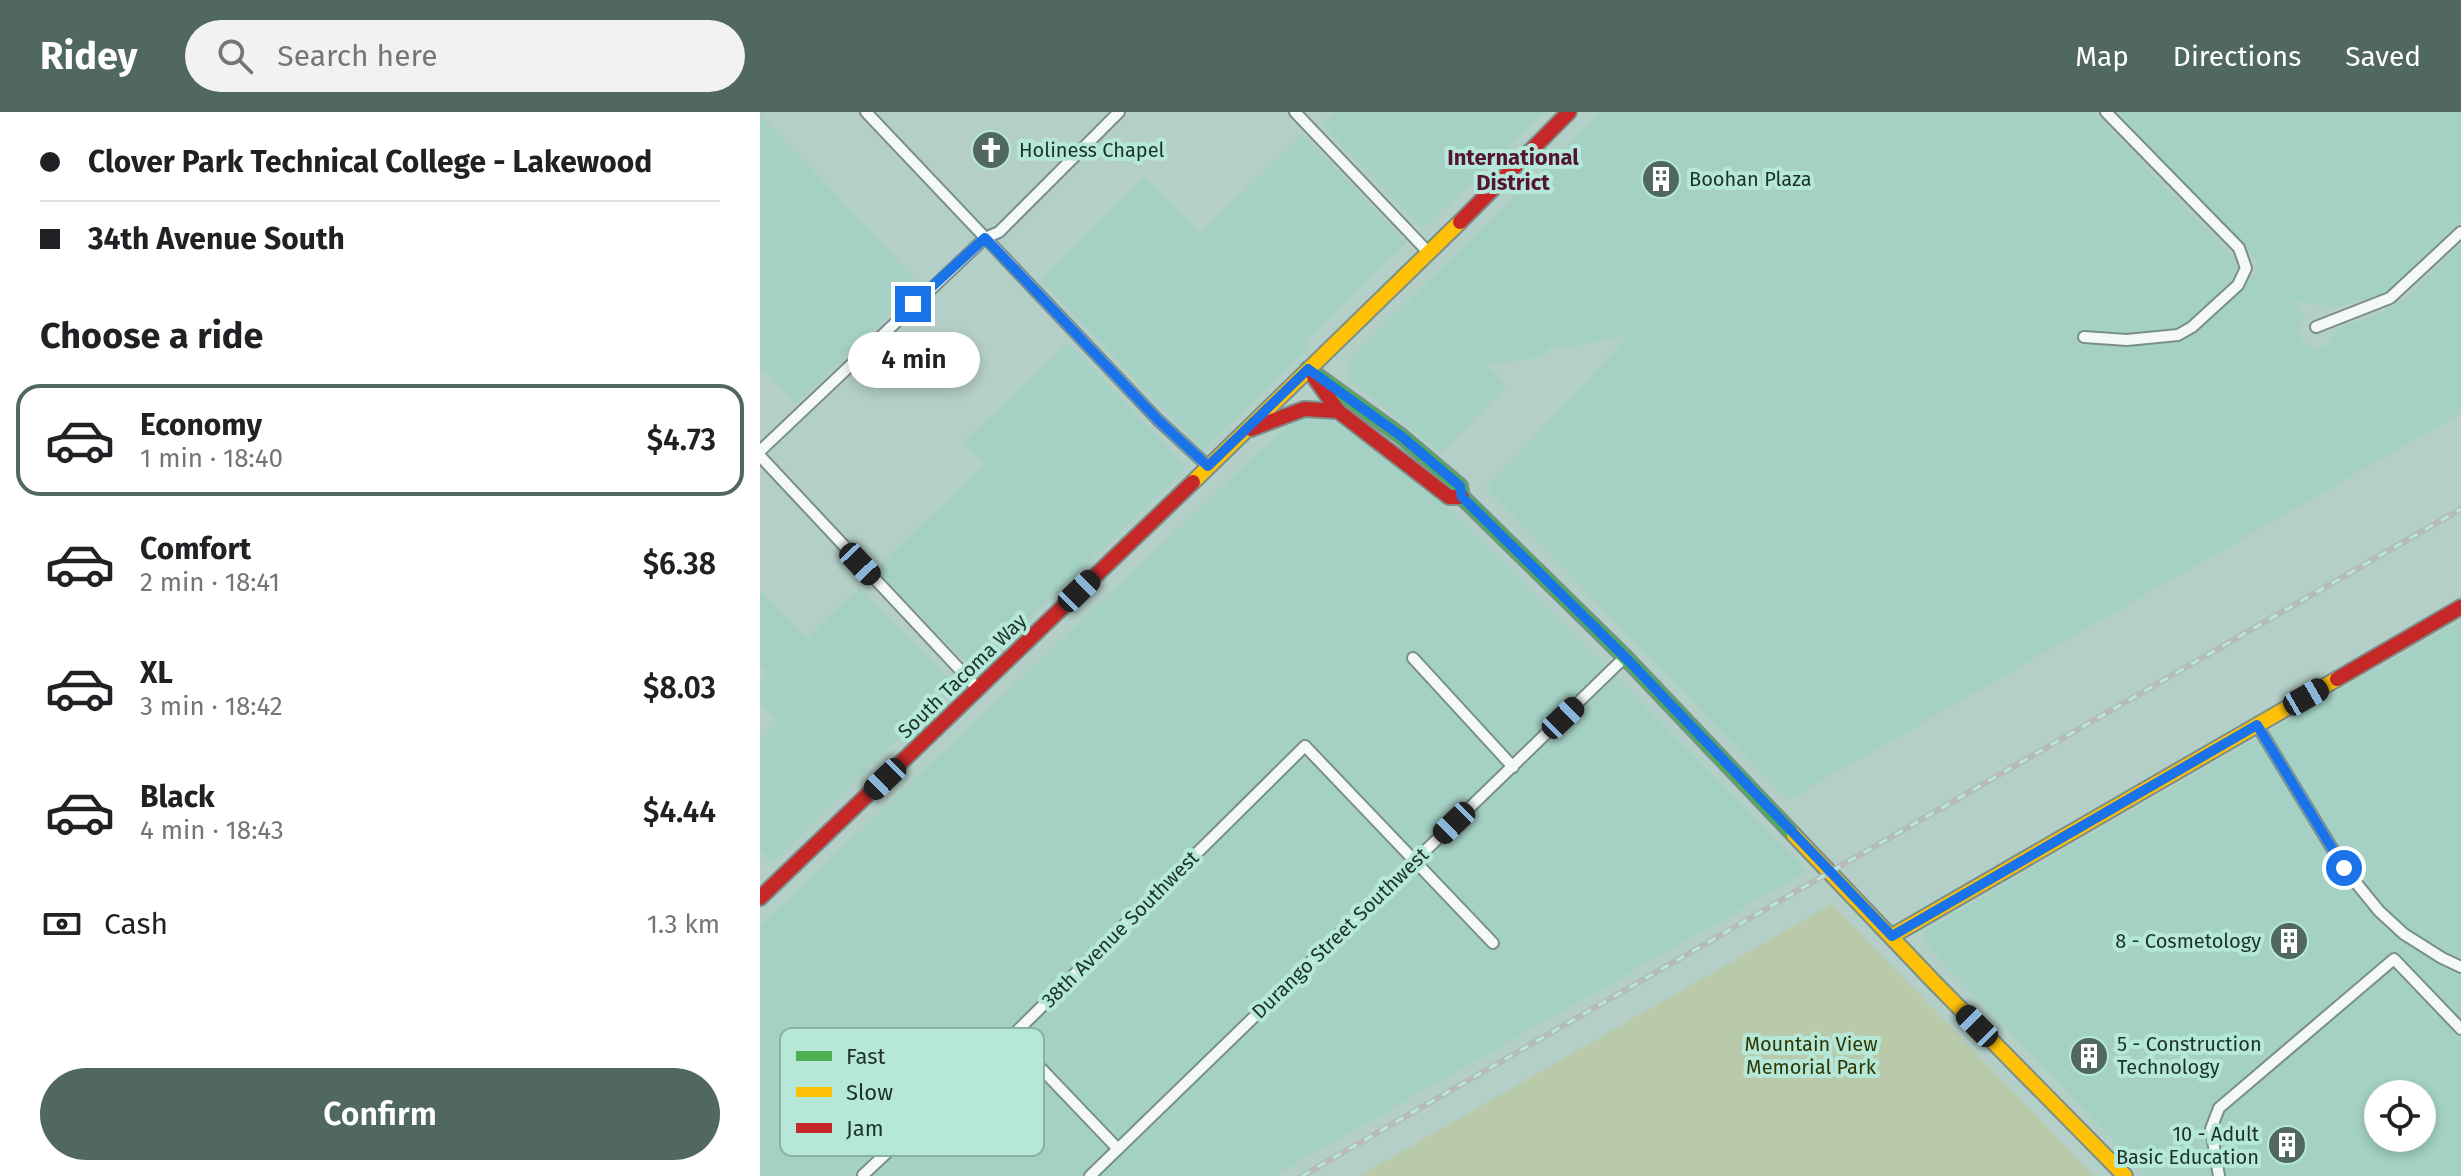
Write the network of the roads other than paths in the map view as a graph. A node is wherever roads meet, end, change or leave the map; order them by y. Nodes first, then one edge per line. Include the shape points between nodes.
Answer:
1 (866, 112) edge
2 (1119, 112) edge
3 (1295, 112) edge
4 (1569, 112) edge
5 (2106, 112) edge
6 (2461, 232) edge
7 (985, 238) junction
8 (1429, 253) junction
9 (2316, 327) dead end
10 (2084, 337) dead end
11 (1308, 369) junction
12 (1338, 411) junction
13 (1242, 432) junction
14 (760, 454) edge
15 (1208, 466) junction
16 (1462, 497) junction
17 (2461, 607) edge
18 (1625, 657) junction
19 (1413, 658) dead end
20 (979, 690) junction
21 (2257, 725) junction
22 (1513, 767) junction
23 (1415, 861) junction
24 (763, 889) edge
25 (1892, 936) junction
26 (1493, 943) dead end
27 (2461, 967) edge
28 (1020, 1028) edge
29 (2461, 1029) edge
30 (1044, 1072) edge
31 (1118, 1149) junction
32 (883, 1156) edge
33 (863, 1175) edge
34 (1090, 1176) edge
35 (2125, 1176) edge
36 (2219, 1176) edge

1 - 7 street
2 - 7 street via 999,232
3 - 8 street
4 - 8 main road, South Tacoma Way
5 - 10 street via 2239,248 2246,268 2238,285 2185,332 2127,340
6 - 9 street via 2390,298
7 - 14 street
7 - 15 street
8 - 11 main road, South Tacoma Way
11 - 12 main road
11 - 13 main road, South Tacoma Way
11 - 16 main road via 1432,461 1460,486
12 - 13 main road via 1297,409
12 - 16 main road via 1449,497
13 - 15 main road, South Tacoma Way
14 - 20 street
15 - 20 main road, South Tacoma Way
16 - 18 main road
17 - 21 main road
18 - 22 street, Durango Street Southwest
18 - 25 main road
19 - 22 street
20 - 24 main road, South Tacoma Way
21 - 25 main road
21 - 27 street via 2371,903 2404,934
22 - 23 street, Durango Street Southwest
23 - 26 street
23 - 28 street, 38th Avenue Southwest via 1305,746
23 - 31 street, Durango Street Southwest
25 - 35 main road
29 - 36 street via 2394,959 2219,1108 2211,1129
30 - 31 street
31 - 34 street, Durango Street Southwest
32 - 33 street, 38th Avenue Southwest

